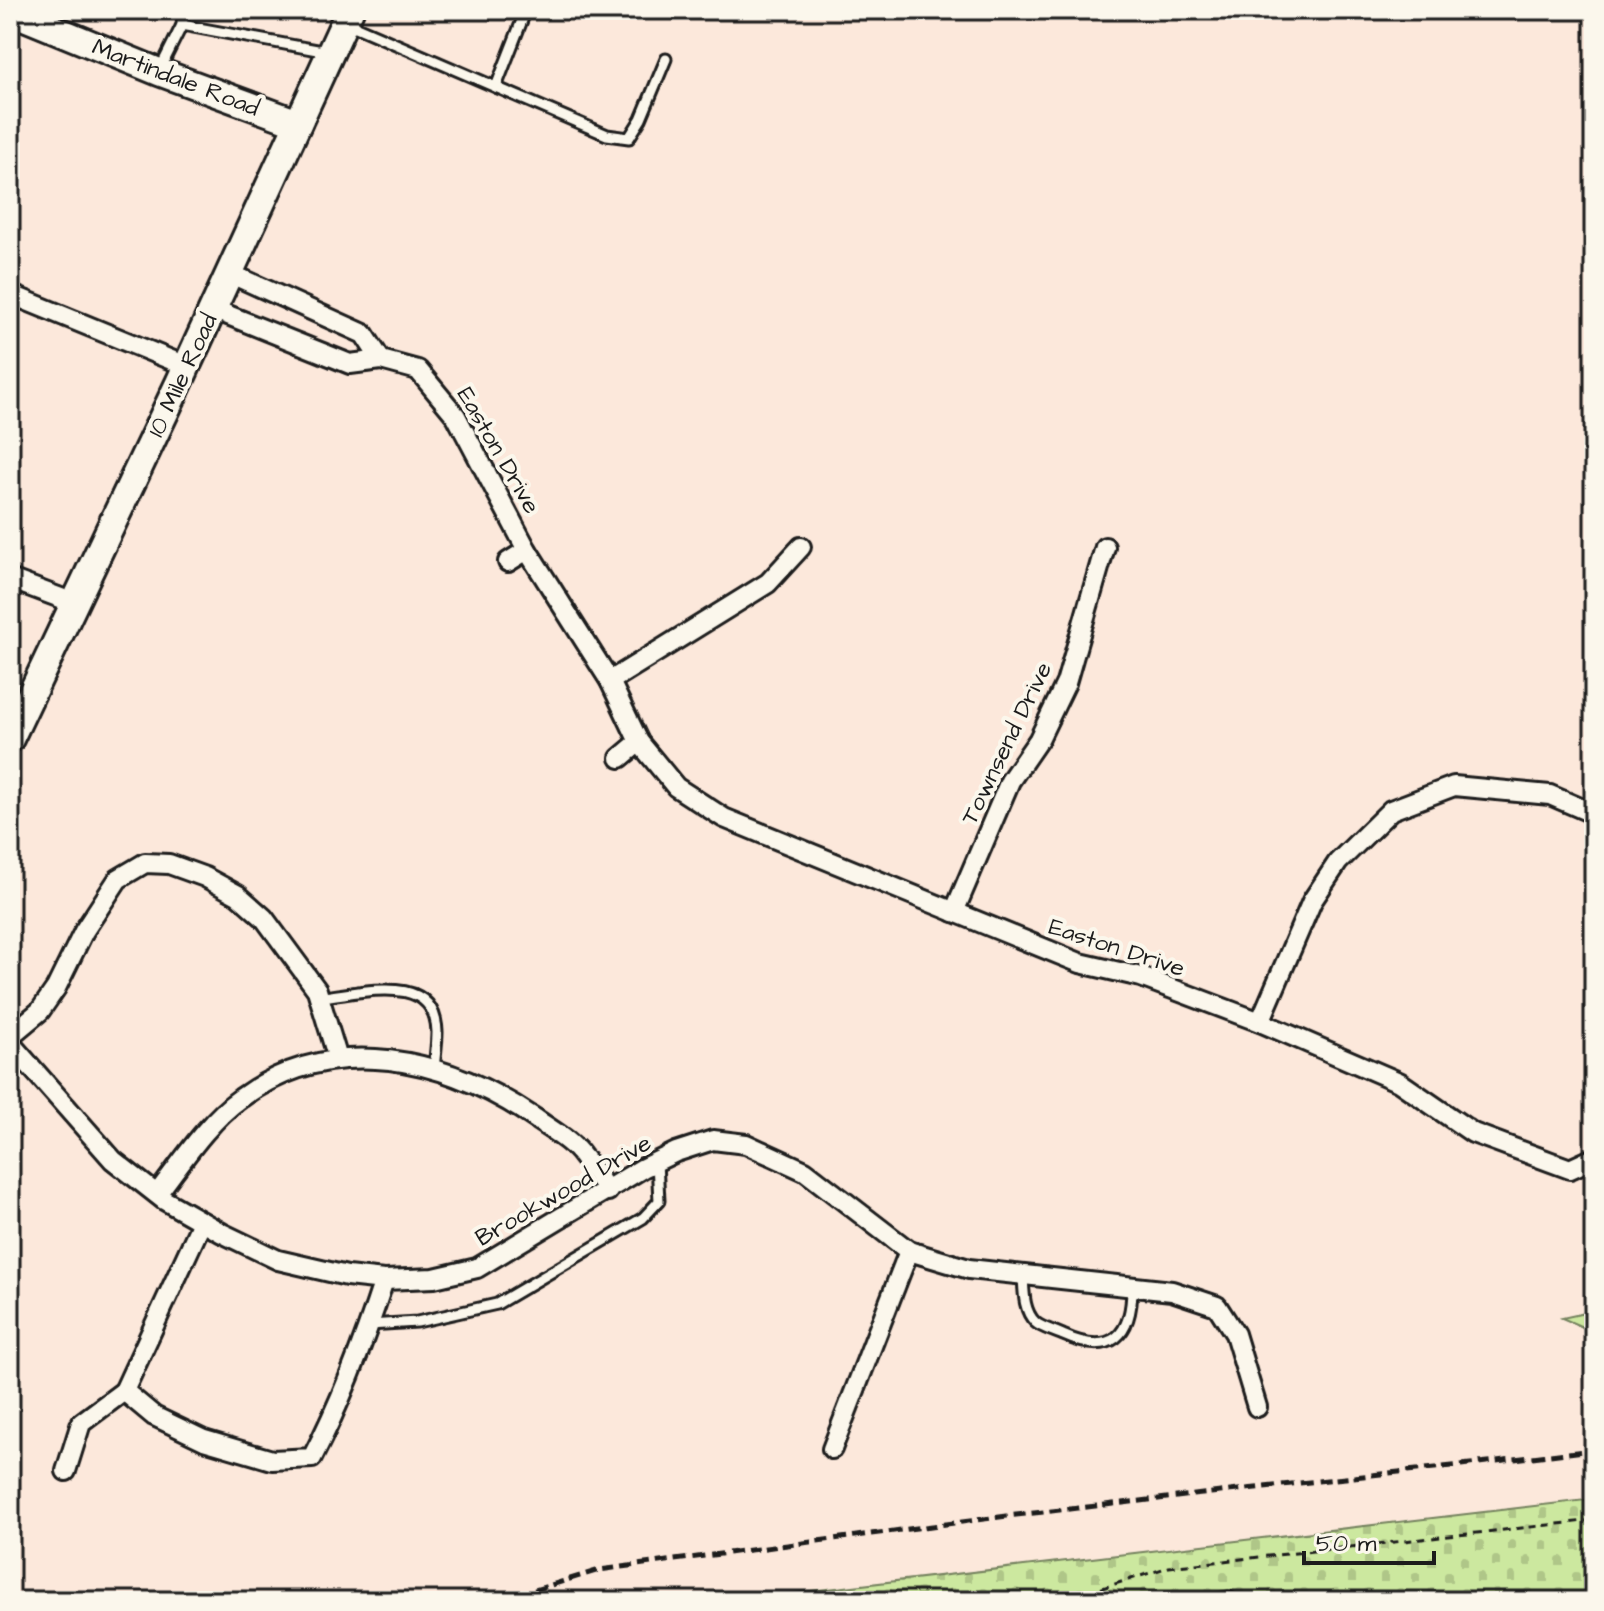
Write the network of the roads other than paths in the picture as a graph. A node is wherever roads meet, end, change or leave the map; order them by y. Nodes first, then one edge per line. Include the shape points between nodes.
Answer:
1 (184, 10) edge
2 (526, 10) edge
3 (10, 11) edge
4 (347, 16) edge
5 (182, 25) junction
6 (330, 53) junction
7 (666, 59) dead end
8 (159, 72) junction
9 (496, 87) junction
10 (298, 123) junction
11 (229, 273) junction
12 (10, 294) edge
13 (213, 309) junction
14 (381, 360) junction
15 (186, 366) junction
16 (801, 547) dead end
17 (1105, 547) dead end
18 (527, 550) junction
19 (508, 562) dead end
20 (10, 579) edge
21 (74, 603) junction
22 (610, 681) junction
23 (10, 739) edge
24 (639, 742) junction
25 (620, 758) dead end
26 (1594, 814) edge
27 (954, 912) junction
28 (320, 997) junction
29 (1260, 1022) junction
30 (10, 1036) edge
31 (10, 1043) edge
32 (338, 1059) junction
33 (434, 1069) junction
34 (1594, 1158) edge
35 (657, 1162) junction
36 (608, 1191) junction
37 (157, 1194) junction
38 (202, 1222) junction
39 (909, 1251) junction
40 (1023, 1275) junction
41 (384, 1280) junction
42 (1132, 1287) junction
43 (369, 1325) junction
44 (124, 1391) junction
45 (1257, 1407) dead end
46 (832, 1449) dead end
47 (66, 1471) dead end
48 (1207, 1601) edge
49 (1237, 1601) edge

1 - 5 lane
2 - 9 lane
3 - 8 main road, Martindale Road
4 - 6 main road, 10 Mile Road
4 - 9 lane
5 - 6 lane
5 - 8 lane
6 - 10 main road, 10 Mile Road
7 - 9 lane via 629,138 607,135
8 - 10 main road, Martindale Road
10 - 11 main road, 10 Mile Road
11 - 13 main road, 10 Mile Road
11 - 14 street via 364,334
12 - 15 street
13 - 14 street, Easton Drive via 350,364
13 - 15 main road, 10 Mile Road
14 - 18 street, Easton Drive via 418,370 434,386 456,416
15 - 21 main road, 10 Mile Road
16 - 22 street via 768,583
17 - 27 street, Townsend Drive via 1066,683 1039,739 1010,781
18 - 19 street, Easton Drive
18 - 22 street, Easton Drive
20 - 21 street
21 - 23 main road, 10 Mile Road
22 - 24 street, Easton Drive
24 - 25 street
24 - 27 street, Easton Drive via 676,787 724,818
26 - 29 street via 1550,795 1454,786 1391,810 1338,862 1312,901
27 - 29 street, Easton Drive via 1080,963 1141,977
28 - 30 street via 264,918 238,895 169,864 145,863 108,891 56,988 40,1011
28 - 32 street
28 - 33 lane via 402,989 416,993 430,1006 437,1030
29 - 34 street, Easton Drive via 1399,1082 1473,1133 1570,1169
31 - 37 street, Brookwood Drive via 113,1160
32 - 33 street via 369,1057
32 - 37 street via 298,1066 240,1098 198,1140
33 - 36 street via 511,1102 558,1134 583,1155
35 - 36 street, Brookwood Drive
35 - 39 street, Brookwood Drive via 713,1140 746,1144 805,1171
35 - 43 lane via 659,1201 643,1218 497,1304 417,1322
36 - 41 street, Brookwood Drive via 477,1268 434,1278
37 - 38 street, Brookwood Drive
38 - 41 street, Brookwood Drive via 278,1260
38 - 44 street
39 - 40 street, Brookwood Drive via 969,1269
39 - 46 street
40 - 42 street, Brookwood Drive
40 - 42 lane via 1025,1304 1035,1322 1079,1343 1104,1344 1125,1332
41 - 43 street
42 - 45 street, Brookwood Drive via 1172,1291 1217,1306 1235,1334
43 - 44 street via 312,1458 272,1460 204,1440 154,1416
44 - 47 street via 81,1423
48 - 49 lane

